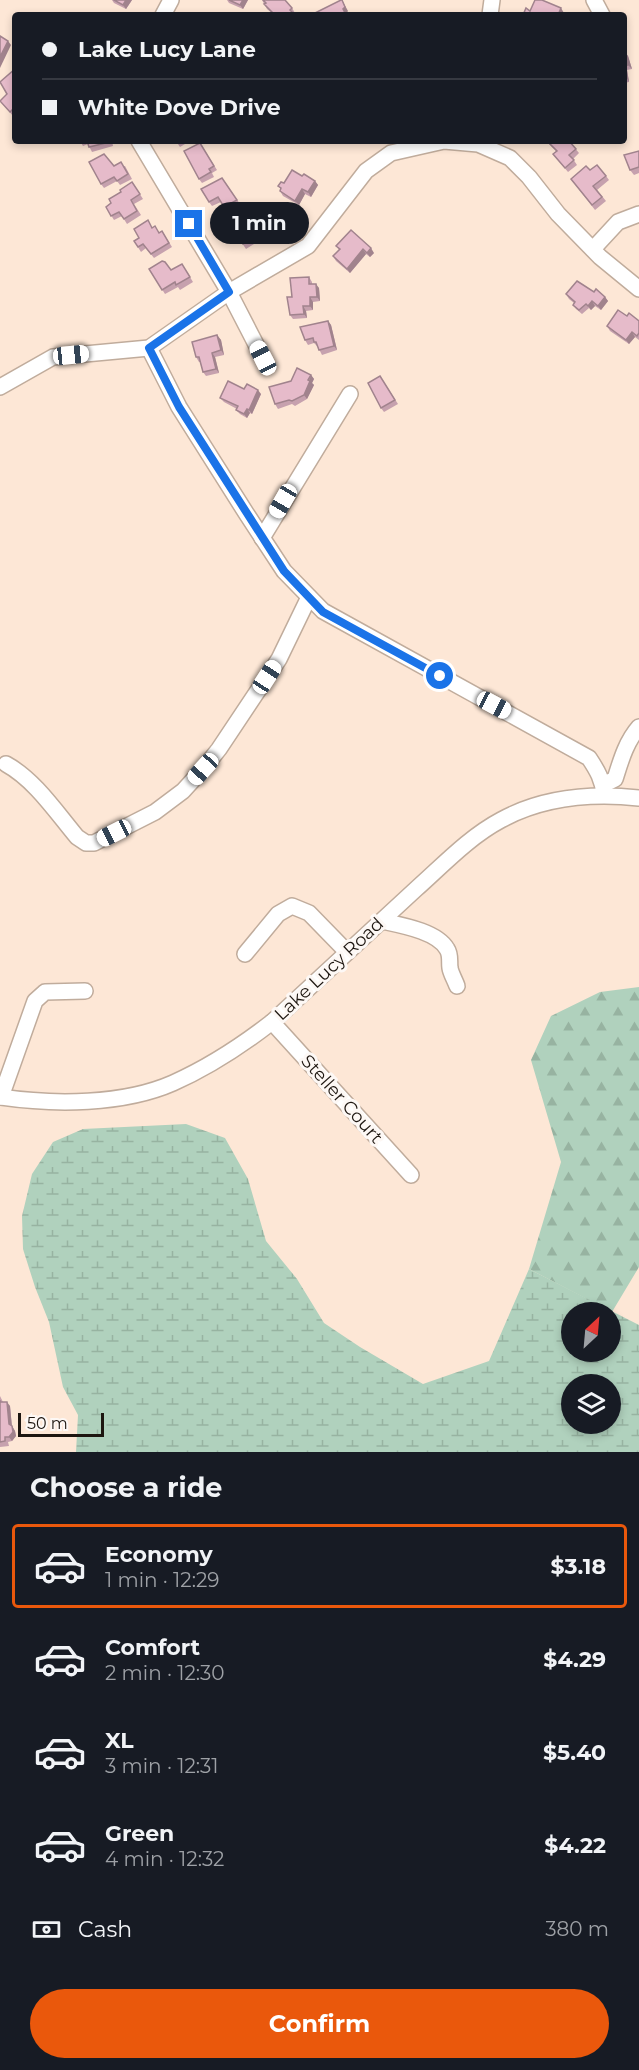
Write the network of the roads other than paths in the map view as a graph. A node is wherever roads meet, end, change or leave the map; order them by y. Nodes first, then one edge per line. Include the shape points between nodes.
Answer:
1 (141, 144) edge
2 (431, 144) edge
3 (482, 144) edge
4 (639, 214) edge
5 (592, 249) junction
6 (639, 289) edge
7 (229, 292) junction
8 (149, 348) junction
9 (263, 358) dead end
10 (0, 387) edge
11 (350, 394) dead end
12 (262, 538) junction
13 (309, 597) junction
14 (639, 727) edge
15 (6, 764) dead end
16 (604, 790) junction
17 (639, 798) edge
18 (382, 921) junction
19 (347, 952) junction
20 (245, 954) dead end
21 (457, 986) dead end
22 (86, 991) dead end
23 (272, 1022) junction
24 (0, 1097) edge
25 (411, 1175) dead end

1 - 7 street
2 - 7 street via 391,153 366,171 308,246
3 - 5 street via 510,158
4 - 5 street via 618,222
5 - 6 street
7 - 8 street
7 - 9 street
8 - 10 street via 53,357
8 - 12 street via 179,407
11 - 12 street
12 - 13 street via 284,571
13 - 15 street via 279,659 219,749 183,791 155,812 94,843 86,843 16,769
13 - 16 street via 323,612 588,758 598,771
14 - 16 street via 623,754 615,779
16 - 17 street, Lake Lucy Road
16 - 18 street, Lake Lucy Road via 527,808 502,819 464,846
18 - 19 street, Lake Lucy Road
18 - 21 street via 413,928 439,940 447,947
19 - 20 street via 309,914 292,906 278,914
19 - 23 street, Lake Lucy Road
22 - 24 street via 45,992 34,1001
23 - 24 street, Lake Lucy Road via 209,1066 154,1089 100,1101 31,1102
23 - 25 street, Steller Court

